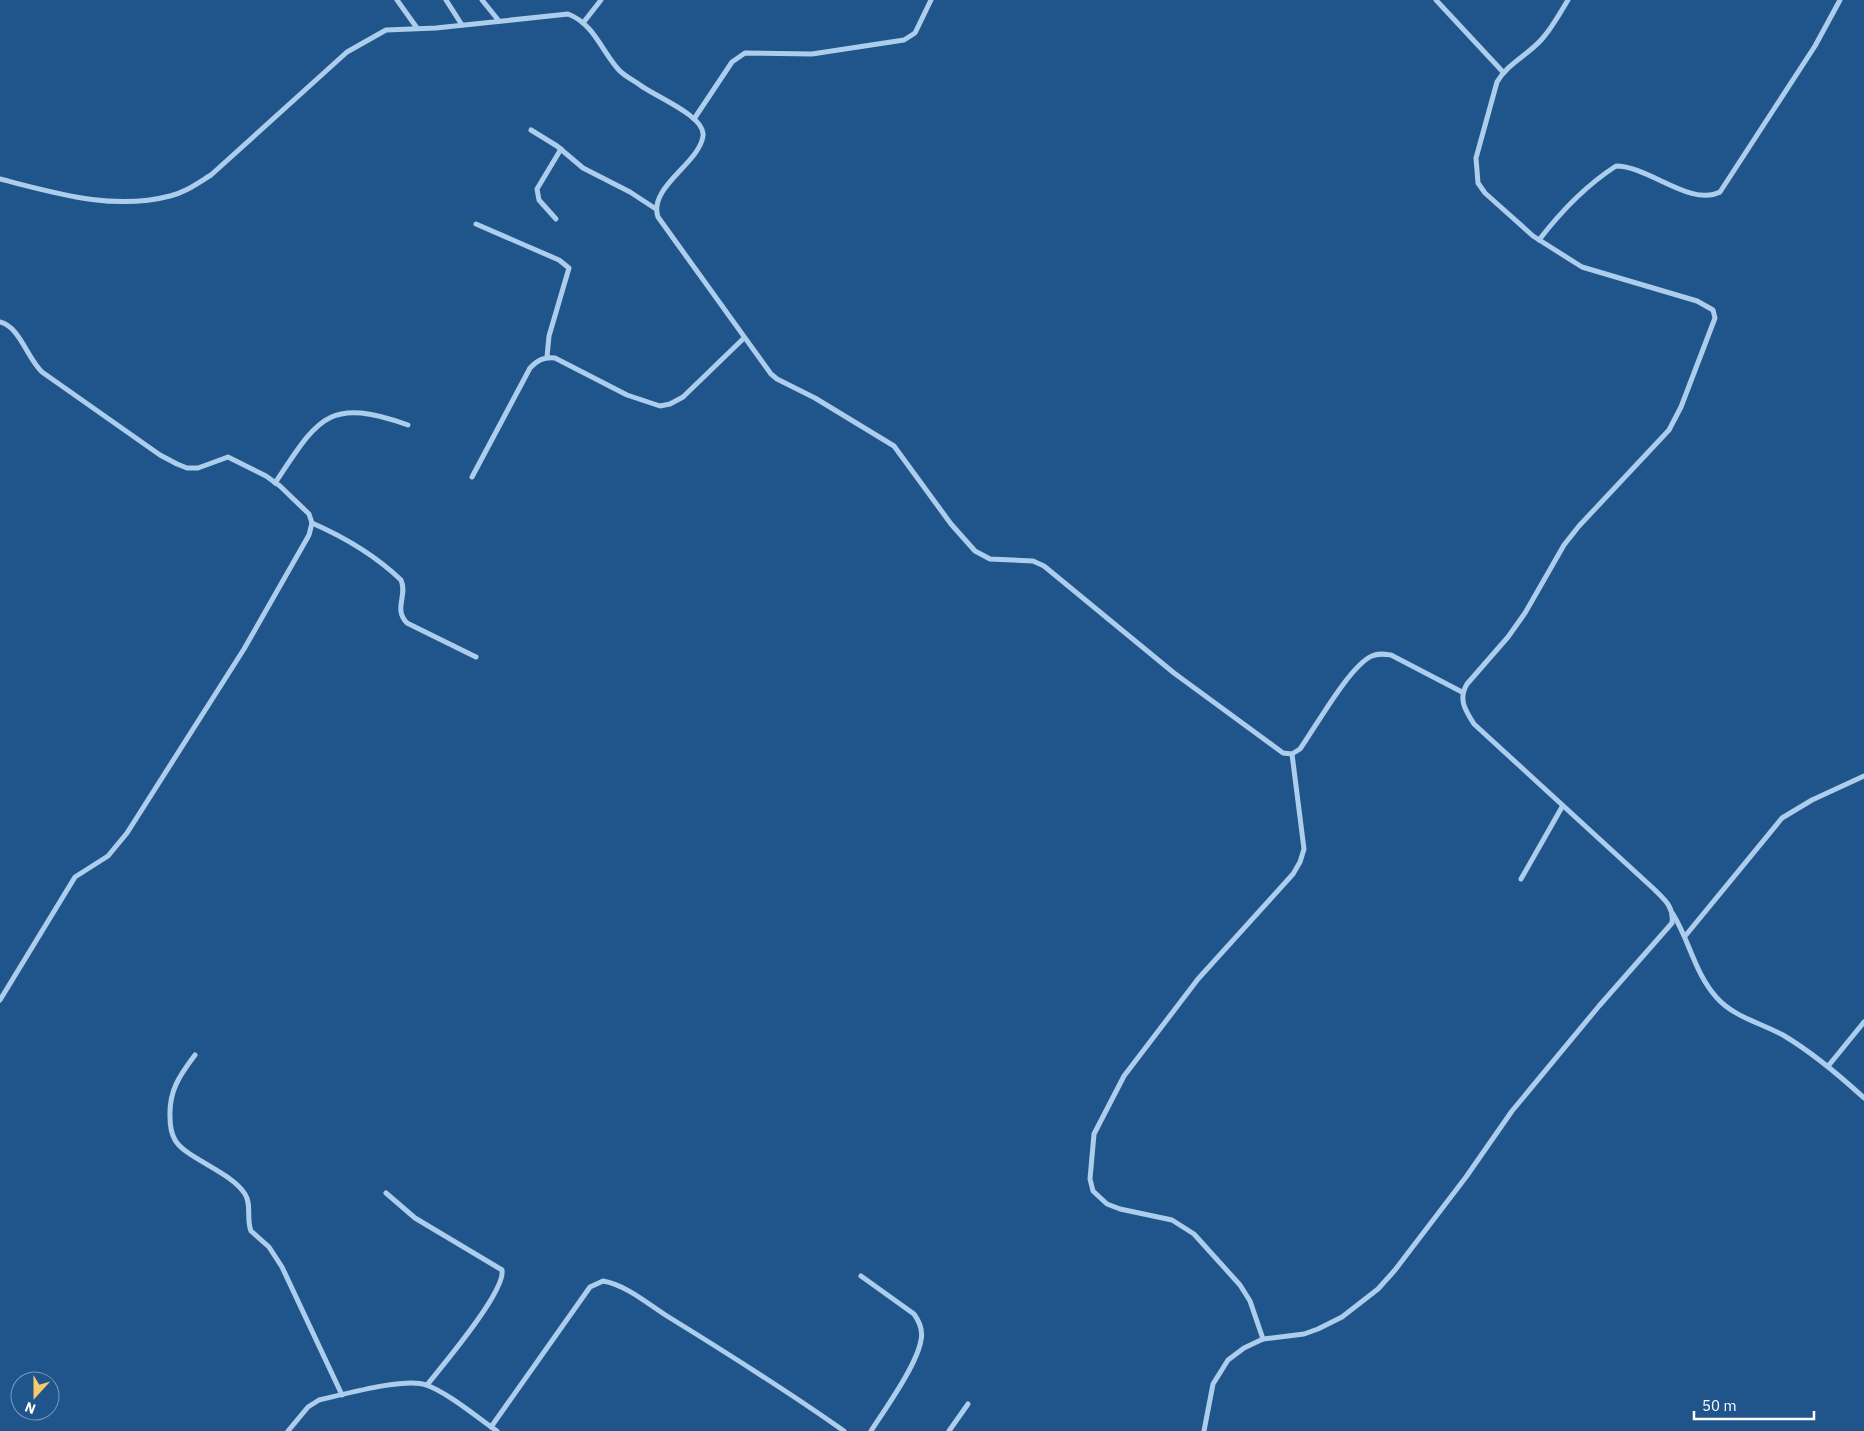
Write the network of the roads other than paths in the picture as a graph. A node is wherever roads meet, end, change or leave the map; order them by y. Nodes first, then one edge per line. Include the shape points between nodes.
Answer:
1 (397, 0) edge
2 (446, 0) edge
3 (482, 0) edge
4 (601, 0) edge
5 (931, 0) edge
6 (1436, 0) edge
7 (1568, 0) edge
8 (1840, 0) edge
9 (499, 21) junction
10 (583, 23) junction
11 (462, 25) junction
12 (418, 28) junction
13 (1503, 72) junction
14 (694, 119) junction
15 (531, 130) dead end
16 (561, 150) junction
17 (0, 179) edge
18 (656, 209) junction
19 (556, 219) dead end
20 (476, 224) dead end
21 (1539, 240) junction
22 (0, 322) edge
23 (744, 338) junction
24 (547, 357) junction
25 (408, 425) dead end
26 (472, 477) dead end
27 (275, 483) junction
28 (312, 523) junction
29 (476, 657) dead end
30 (1462, 692) junction
31 (1292, 754) junction
32 (1864, 776) edge
33 (1562, 807) junction
34 (1521, 879) dead end
35 (1673, 914) junction
36 (1686, 935) junction
37 (0, 1000) edge
38 (1864, 1022) edge
39 (195, 1055) dead end
40 (1829, 1066) junction
41 (1864, 1098) edge
42 (386, 1193) dead end
43 (860, 1276) dead end
44 (1263, 1339) junction
45 (426, 1385) junction
46 (342, 1395) junction
47 (968, 1404) dead end
48 (491, 1427) junction
49 (288, 1431) edge
50 (498, 1431) edge
51 (844, 1431) edge
52 (871, 1431) edge
53 (949, 1431) edge
54 (1204, 1431) edge

1 - 12 street
2 - 11 street
3 - 9 street
4 - 10 street
5 - 14 street via 915,34 904,40 812,54 745,52 732,62
6 - 13 street
7 - 13 street via 1542,38
8 - 21 street via 1815,46 1720,192 1697,195 1636,169 1616,166 1585,187
9 - 10 street via 568,14
9 - 11 street
10 - 14 street via 622,73
11 - 12 street
12 - 17 street via 386,30 354,48 211,174 188,190 145,201 108,202
13 - 21 street via 1497,82 1476,158 1478,183 1485,193
14 - 18 street via 703,131 703,138 662,194
15 - 16 street
16 - 18 street via 583,168
16 - 19 street via 537,189 539,200
18 - 23 street via 658,217
20 - 24 street via 560,260 569,268 549,336
21 - 30 street via 1588,270 1707,304 1715,318 1681,408 1669,430 1579,526 1564,545 1525,612
22 - 27 street via 14,332 33,364 42,372 160,455 188,468 234,458
23 - 24 street via 683,397 660,406 633,398 567,363
23 - 31 street via 776,379 815,398 894,446 951,524 975,551 990,559 1033,561 1044,566 1174,673 1275,749
24 - 26 street via 530,368
25 - 27 street via 365,412 335,415 314,428
27 - 28 street via 309,514
28 - 29 street via 337,534 402,580 400,612 407,623
28 - 37 street via 309,535 244,649 127,833 108,856 74,877
30 - 31 street via 1391,655 1371,656 1353,672 1300,749
30 - 33 street via 1462,700 1474,724
31 - 44 street via 1304,849 1300,862 1276,894 1198,979 1124,1076 1094,1134 1090,1179 1094,1191 1107,1204 1120,1210 1172,1220 1194,1234 1240,1285 1250,1301
32 - 36 street via 1782,818
33 - 34 street
33 - 35 street via 1638,873 1670,906
35 - 36 street
35 - 44 street via 1672,923 1664,934 1512,1111 1466,1177 1378,1289 1342,1317 1318,1330
36 - 40 street via 1700,976 1719,1000
38 - 40 street
39 - 46 street via 171,1093 170,1127 174,1139 244,1192 251,1231 269,1247 282,1267
40 - 41 street
42 - 45 street via 415,1218 502,1270 501,1282 488,1304
43 - 52 street via 914,1314 922,1338 909,1368
44 - 54 street via 1228,1360 1220,1371 1208,1403
45 - 46 street via 417,1382 395,1384
45 - 48 street
46 - 49 street via 319,1400 308,1407
47 - 53 street
48 - 50 street
48 - 51 street via 590,1287 603,1280 622,1288 776,1384

